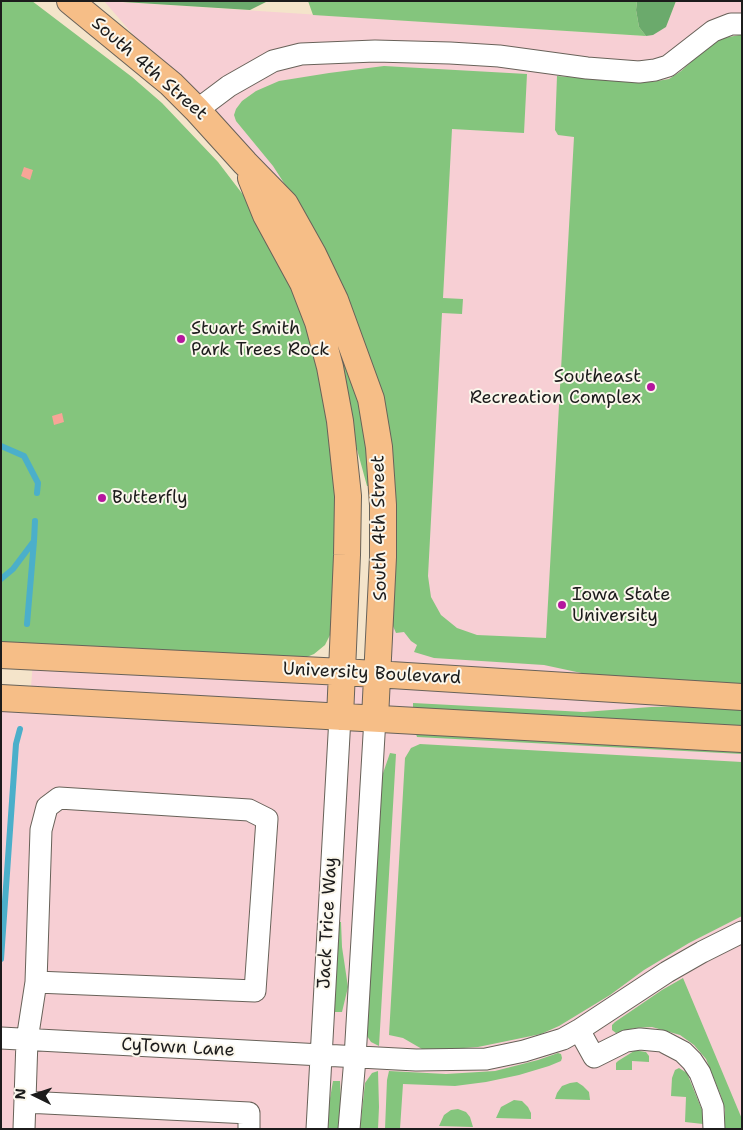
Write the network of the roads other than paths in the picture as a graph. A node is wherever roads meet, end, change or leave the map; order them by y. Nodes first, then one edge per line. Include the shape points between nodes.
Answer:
1 (70, 1) edge
2 (742, 24) edge
3 (198, 110) junction
4 (245, 163) junction
5 (1, 655) edge
6 (343, 672) junction
7 (378, 674) junction
8 (742, 697) edge
9 (1, 698) edge
10 (340, 716) junction
11 (375, 718) junction
12 (742, 739) edge
13 (742, 932) edge
14 (36, 982) junction
15 (579, 1030) junction
16 (1, 1038) edge
17 (27, 1040) junction
18 (320, 1056) junction
19 (355, 1058) junction
20 (25, 1102) junction
21 (24, 1129) edge
22 (248, 1129) edge
23 (317, 1129) edge
24 (349, 1129) edge
25 (714, 1129) edge

1 - 3 main road, South 4th Street
2 - 3 street via 713,31 668,66 639,72 450,53 375,51 302,54 273,61 229,86
3 - 4 main road, South 4th Street
4 - 6 main road, South 4th Street via 266,215 304,283 332,376 348,496
4 - 7 main road, South 4th Street via 284,204 313,254 371,399 379,447 383,506
5 - 6 main road, University Boulevard
6 - 7 main road, University Boulevard
6 - 10 main road, South 4th Street
7 - 8 main road, University Boulevard
7 - 11 main road, South 4th Street
9 - 10 main road
10 - 11 main road
10 - 18 street, Jack Trice Way
11 - 12 main road
11 - 19 street, Jack Trice Way
13 - 15 street, CyTown Lane via 667,972
14 - 14 street via 41,830 47,807 59,798 249,810 267,819 255,991
14 - 17 street
15 - 19 street, CyTown Lane via 524,1051 486,1059
15 - 25 street via 594,1057 626,1041 640,1039 662,1041 683,1052 704,1082 713,1107
16 - 17 street, CyTown Lane
17 - 18 street, CyTown Lane
17 - 20 street
18 - 19 street, CyTown Lane
18 - 23 street, Jack Trice Way
19 - 24 street, Jack Trice Way
20 - 21 street
20 - 22 street via 249,1113

